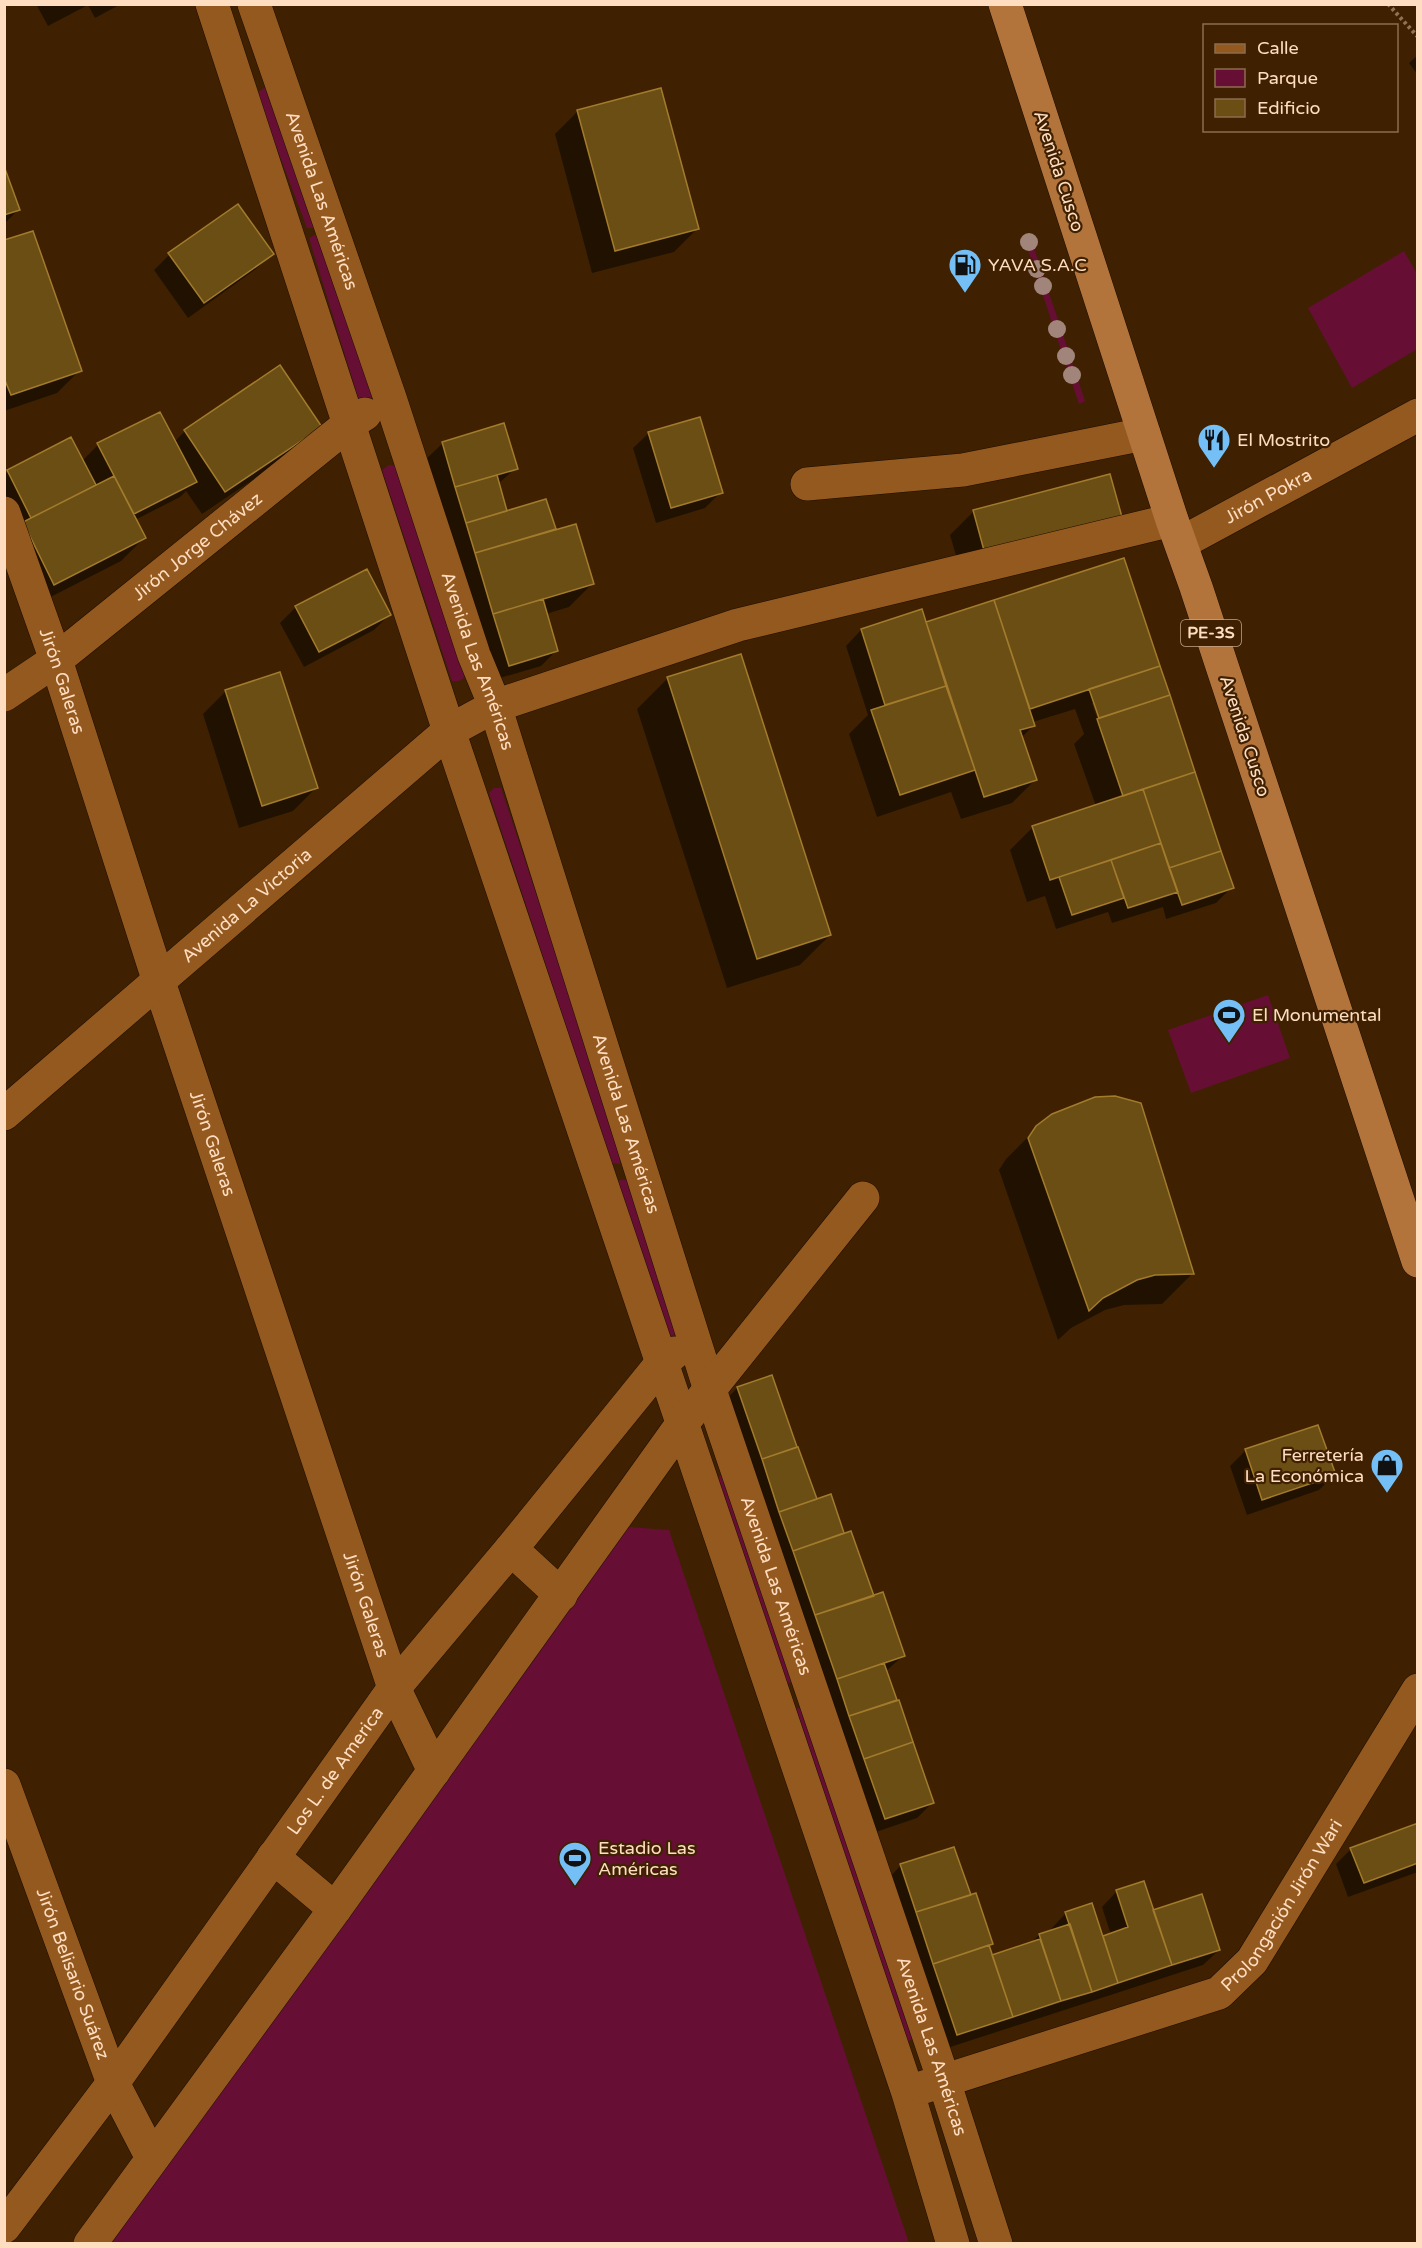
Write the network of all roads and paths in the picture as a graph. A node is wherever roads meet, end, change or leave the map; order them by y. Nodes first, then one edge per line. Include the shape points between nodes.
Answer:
1 (212, 4) edge
2 (254, 4) edge
3 (1005, 4) edge
4 (1388, 4) edge
5 (1418, 37) edge
6 (390, 398) junction
7 (1418, 415) edge
8 (349, 424) junction
9 (1144, 434) junction
10 (807, 484) dead end
11 (4, 513) edge
12 (1176, 531) junction
13 (56, 660) junction
14 (4, 695) edge
15 (495, 706) junction
16 (448, 731) junction
17 (159, 982) junction
18 (4, 1114) edge
19 (863, 1198) dead end
20 (1418, 1261) edge
21 (693, 1336) junction
22 (661, 1364) junction
23 (710, 1390) junction
24 (682, 1424) junction
25 (511, 1549) junction
26 (561, 1595) junction
27 (394, 1689) junction
28 (1418, 1690) edge
29 (434, 1771) junction
30 (4, 1785) edge
31 (273, 1857) junction
32 (335, 1909) junction
33 (944, 2081) junction
34 (112, 2083) junction
35 (908, 2093) junction
36 (152, 2158) junction
37 (4, 2227) edge
38 (90, 2244) edge
39 (953, 2244) edge
40 (996, 2244) edge

1 - 8 street, Avenida Las Américas
2 - 6 street, Avenida Las Américas
3 - 9 highway, Avenida Cusco / PE-3S
4 - 5 path
6 - 8 street, Jirón Jorge Chávez
6 - 15 street, Avenida Las Américas via 474,655
7 - 12 street, Jirón Pokra
8 - 13 street, Jirón Jorge Chávez
8 - 16 street, Avenida Las Américas
9 - 10 street via 963,470
9 - 12 highway, Avenida Cusco / PE-3S
11 - 13 street, Jirón Galeras
12 - 15 street, Jirón Pokra via 738,625
12 - 20 highway, Avenida Cusco / PE-3S
13 - 14 street, Jirón Jorge Chávez
13 - 17 street, Jirón Galeras
15 - 16 street, Avenida La Victoria
15 - 21 street, Avenida Las Américas
16 - 17 street, Avenida La Victoria
16 - 22 street, Avenida Las Américas
17 - 18 street, Avenida La Victoria
17 - 27 street, Jirón Galeras
19 - 23 street
21 - 22 street, Los L. de America
21 - 23 street, Avenida Las Américas
22 - 24 street, Avenida Las Américas
22 - 25 street, Los L. de America
23 - 24 street
23 - 33 street, Avenida Las Américas
24 - 26 street
24 - 35 street, Avenida Las Américas
25 - 26 street
25 - 27 street, Los L. de America
26 - 29 street
27 - 29 street, Jirón Galeras
27 - 31 street, Los L. de America
28 - 33 street, Prolongación Jirón Wari via 1252,1960 1220,1993
29 - 32 street
30 - 34 street, Jirón Belisario Suárez
31 - 32 street
31 - 34 street, Los L. de America
32 - 36 street
33 - 35 street, Prolongación Jirón Wari
33 - 40 street, Avenida Las Américas
34 - 36 street, Jirón Belisario Suárez
34 - 37 street, Los L. de America
35 - 39 street, Avenida Las Américas
36 - 38 street

